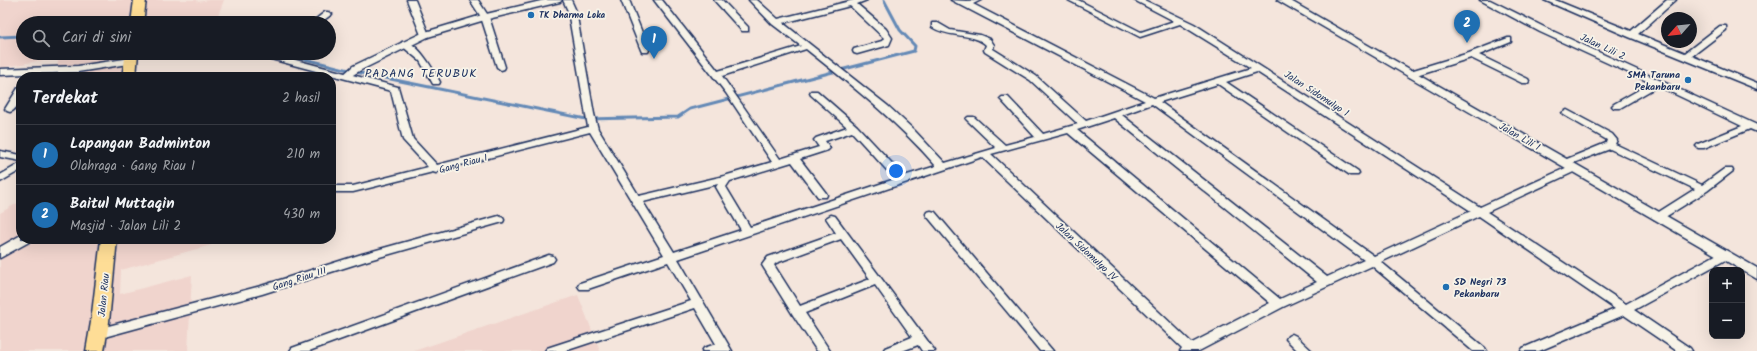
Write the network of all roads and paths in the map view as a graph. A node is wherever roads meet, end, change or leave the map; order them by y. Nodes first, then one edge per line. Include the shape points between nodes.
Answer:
1 (140, 0) edge
2 (411, 0) edge
3 (474, 0) edge
4 (557, 0) edge
5 (567, 0) edge
6 (625, 0) edge
7 (658, 0) edge
8 (718, 0) edge
9 (753, 0) edge
10 (864, 0) edge
11 (955, 0) edge
12 (977, 0) edge
13 (1072, 0) edge
14 (1138, 0) edge
15 (1282, 0) edge
16 (1484, 0) edge
17 (1549, 0) edge
18 (1672, 0) edge
19 (852, 3) junction
20 (967, 4) junction
21 (328, 14) dead end
22 (138, 16) edge
23 (325, 16) edge
24 (485, 17) junction
25 (1181, 21) junction
26 (775, 22) junction
27 (935, 25) dead end
28 (745, 28) dead end
29 (1723, 28) dead end
30 (424, 35) junction
31 (1632, 35) junction
32 (1508, 40) dead end
33 (405, 44) junction
34 (808, 46) junction
35 (645, 50) dead end
36 (857, 51) dead end
37 (1472, 55) junction
38 (1686, 57) junction
39 (118, 60) edge
40 (132, 60) edge
41 (299, 60) edge
42 (501, 66) dead end
43 (1258, 69) junction
44 (0, 72) edge
45 (49, 72) edge
46 (130, 72) edge
47 (352, 72) junction
48 (16, 73) edge
49 (1410, 74) junction
50 (716, 75) junction
51 (1219, 81) junction
52 (436, 82) dead end
53 (1525, 82) dead end
54 (1657, 83) junction
55 (1757, 86) edge
56 (814, 93) dead end
57 (16, 99) edge
58 (1005, 99) dead end
59 (1153, 101) junction
60 (1617, 106) dead end
61 (10, 109) dead end
62 (1567, 113) dead end
63 (1116, 115) junction
64 (972, 119) dead end
65 (591, 122) junction
66 (1085, 125) junction
67 (854, 128) junction
68 (1753, 128) edge
69 (1069, 129) junction
70 (1041, 138) junction
71 (1610, 144) junction
72 (1701, 146) dead end
73 (1003, 149) junction
74 (984, 153) junction
75 (0, 154) edge
76 (16, 157) edge
77 (794, 158) junction
78 (778, 163) junction
79 (1570, 165) junction
80 (942, 167) junction
81 (16, 169) edge
82 (436, 170) junction
83 (1728, 171) dead end
84 (1354, 173) dead end
85 (0, 179) edge
86 (726, 179) junction
87 (902, 180) junction
88 (1703, 189) junction
89 (336, 190) edge
90 (822, 195) dead end
91 (637, 200) junction
92 (1480, 212) junction
93 (931, 214) dead end
94 (1658, 216) junction
95 (832, 218) dead end
96 (499, 220) dead end
97 (747, 232) junction
98 (843, 234) junction
99 (16, 244) edge
100 (108, 244) edge
101 (0, 253) edge
102 (1725, 255) junction
103 (672, 257) junction
104 (549, 258) dead end
105 (1373, 261) junction
106 (1757, 274) edge
107 (877, 280) junction
108 (1326, 283) junction
109 (584, 286) dead end
110 (698, 303) junction
111 (1279, 304) junction
112 (1625, 310) junction
113 (797, 312) junction
114 (97, 334) junction
115 (920, 338) junction
116 (1292, 338) dead end
117 (724, 348) edge
118 (1190, 350) edge
119 (94, 351) edge
120 (296, 351) edge
121 (551, 351) edge
122 (708, 351) edge
123 (824, 351) edge
124 (889, 351) edge
125 (930, 351) edge
126 (1047, 351) edge
127 (1306, 351) edge
128 (1481, 351) edge
129 (1527, 351) edge
130 (1686, 351) edge

1 - 22 main road
2 - 30 street
3 - 24 street
4 - 24 street
5 - 65 street via 572,11
6 - 35 street
7 - 50 street
8 - 28 street
9 - 26 street
10 - 19 street
11 - 20 street
12 - 20 street
13 - 25 street via 1140,35
14 - 25 street, Jalan Sidomulyo 1
15 - 49 street, Jalan Lili 1
16 - 54 street, Jalan Lili 2
17 - 31 street
18 - 31 street
19 - 26 street
19 - 36 street via 888,38 886,43
20 - 59 street
21 - 23 street
24 - 30 street
24 - 42 street
25 - 43 street, Jalan Sidomulyo 1
26 - 34 street
27 - 66 street via 948,32 979,37 986,41 990,46 988,50 1033,78
29 - 38 street
30 - 33 street
31 - 38 street
32 - 37 street
33 - 47 street
33 - 52 street via 424,60
34 - 50 street
34 - 80 street via 876,99 910,131
37 - 49 street
37 - 53 street
38 - 55 street
39 - 45 street
40 - 46 main road
41 - 47 street
43 - 51 street
43 - 92 street, Jalan Sidomulyo 1
44 - 48 street
47 - 82 street via 395,89 408,140
49 - 79 street, Jalan Lili 1
50 - 78 street
51 - 59 street
51 - 84 street
54 - 60 street
54 - 68 street, Jalan Lili 2
56 - 67 street
57 - 61 street
58 - 70 street
59 - 63 street
59 - 105 street
62 - 71 street via 1609,136 1612,140
63 - 66 street
63 - 108 street
64 - 73 street
65 - 82 street, Gang Riau I
65 - 91 street
66 - 69 street
67 - 77 street via 819,140 825,148
67 - 87 street
68 - 72 street
69 - 70 street
69 - 111 street
70 - 73 street
71 - 79 street
71 - 88 street
73 - 74 street
74 - 80 street
74 - 118 street, Jalan Sidomulyo IV
75 - 76 street
77 - 78 street
77 - 90 street
78 - 86 street
79 - 92 street
79 - 94 street, Jalan Lili 1
80 - 87 street
81 - 85 street
82 - 89 street, Gang Riau I via 353,189
83 - 88 street
86 - 91 street
86 - 97 street via 721,187
87 - 97 street
88 - 94 street
91 - 103 street
92 - 105 street
92 - 112 street, Jalan Sidomulyo 1
93 - 126 street
94 - 102 street, Jalan Lili 1
95 - 98 street
96 - 114 street, Gang Riau III via 366,257 262,290
97 - 103 street
98 - 107 street
98 - 113 street via 772,260 768,265
99 - 101 street
100 - 114 main road, Jalan Riau
102 - 106 street, Jalan Lili 1
102 - 112 street
103 - 109 street
103 - 110 street
104 - 120 street
105 - 108 street
105 - 128 street
107 - 113 street
107 - 115 street
108 - 111 street
110 - 117 street
110 - 121 street
111 - 118 street
112 - 129 street
112 - 130 street, Jalan Sidomulyo 1
113 - 123 street
114 - 119 main road, Jalan Riau
115 - 124 street
115 - 125 street
116 - 127 street
117 - 122 street

